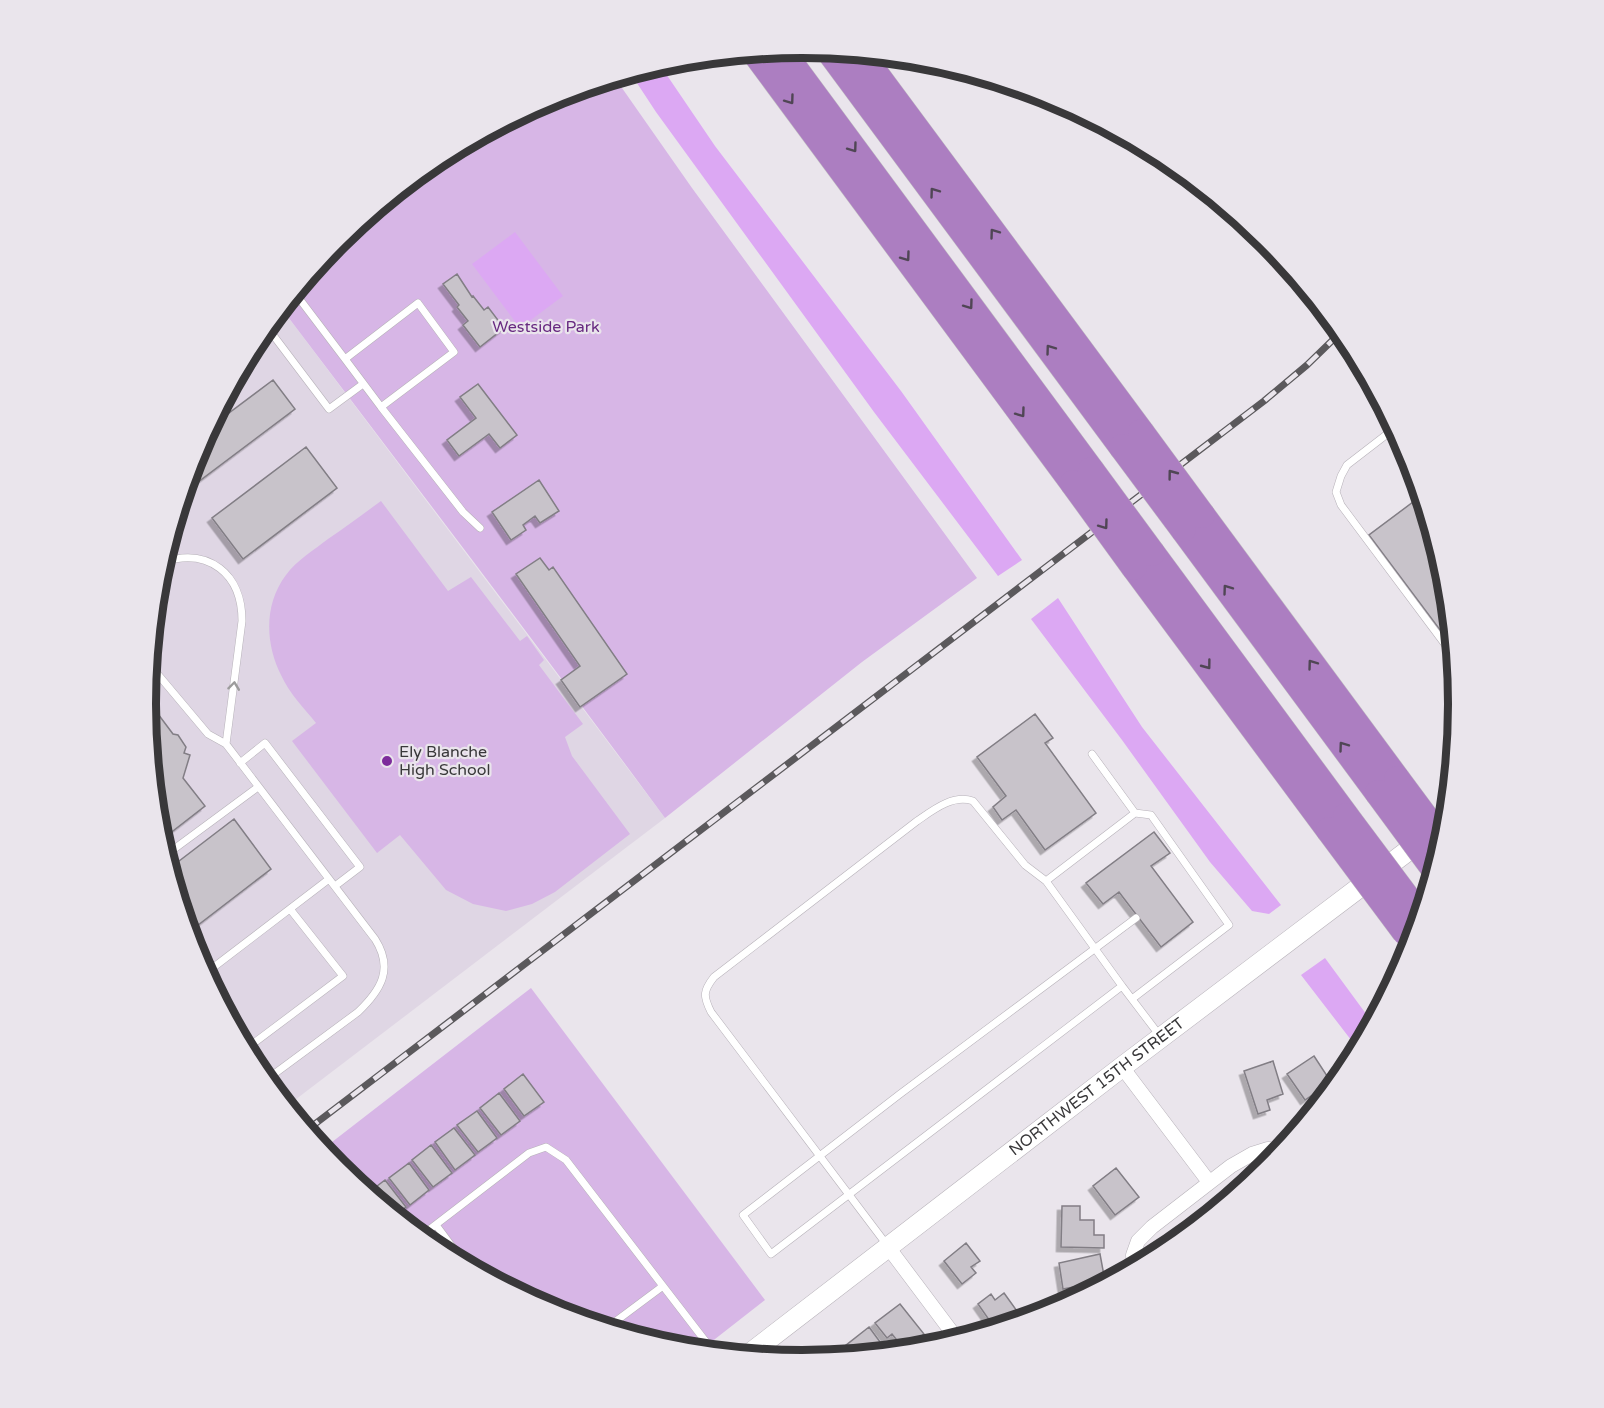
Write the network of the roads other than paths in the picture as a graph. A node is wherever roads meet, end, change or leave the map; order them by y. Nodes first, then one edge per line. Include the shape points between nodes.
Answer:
1 (787, 59) edge
2 (760, 60) edge
3 (836, 60) edge
4 (867, 62) edge
5 (300, 299) edge
6 (273, 335) edge
7 (345, 359) junction
8 (363, 384) junction
9 (381, 407) junction
10 (1388, 434) edge
11 (1132, 440) junction
12 (1082, 477) junction
13 (480, 528) dead end
14 (173, 559) edge
15 (1444, 644) edge
16 (157, 674) edge
17 (226, 744) junction
18 (1092, 753) dead end
19 (240, 763) junction
20 (1387, 786) junction
21 (258, 787) junction
22 (1135, 813) junction
23 (1435, 830) edge
24 (1434, 833) edge
25 (173, 850) edge
26 (1429, 859) edge
27 (329, 879) junction
28 (1046, 881) junction
29 (335, 886) junction
30 (290, 909) junction
31 (1136, 918) dead end
32 (1408, 924) edge
33 (1095, 949) junction
34 (213, 967) edge
35 (1122, 986) junction
36 (1132, 999) junction
37 (1162, 1038) junction
38 (253, 1044) edge
39 (1122, 1067) junction
40 (273, 1074) edge
41 (1269, 1149) edge
42 (820, 1156) junction
43 (1209, 1182) junction
44 (850, 1194) junction
45 (436, 1225) junction
46 (429, 1231) edge
47 (452, 1246) edge
48 (888, 1247) junction
49 (1133, 1258) edge
50 (663, 1286) junction
51 (616, 1322) edge
52 (952, 1332) edge
53 (706, 1342) edge
54 (757, 1348) edge

1 -> 12 highway
2 -> 12 highway
11 -> 3 highway
11 -> 4 highway
5 - 7 lane
6 - 8 lane via 329,409
7 - 8 lane
7 - 9 lane via 418,303 454,352
8 - 9 lane
9 - 13 lane via 463,512
10 - 15 lane via 1347,465 1336,492 1341,505
20 -> 11 highway, bridge
12 -> 32 highway, bridge via 1338,823
17 -> 14 lane via 242,603 230,580 213,563 190,557
16 - 17 lane via 208,734
17 - 19 lane
18 - 22 lane
19 - 21 lane
19 - 29 lane via 265,743 360,867
20 - 24 highway, bridge
20 - 26 highway, bridge
21 - 25 lane
21 - 27 lane
22 - 28 lane
22 - 36 lane via 1150,815 1228,925
23 - 37 street, NORTHWEST 15TH STREET
27 - 29 lane
27 - 30 lane
28 - 33 lane
28 - 42 lane via 1009,848 973,801 955,799 916,821 714,977 705,991 711,1012
29 - 40 lane via 382,951 381,983 358,1012
30 - 34 lane
30 - 38 lane via 343,976
31 - 33 lane
33 - 35 lane
33 - 42 lane
35 - 36 lane
35 - 44 lane
36 - 37 lane
37 - 39 street, NORTHWEST 15TH STREET
39 - 43 street
39 - 48 street, NORTHWEST 15TH STREET
41 - 43 street via 1252,1154
42 - 44 lane
42 - 44 lane via 742,1215 771,1254
43 - 49 street via 1138,1241
44 - 48 lane
45 - 46 lane
45 - 47 lane
45 - 50 lane via 529,1154 546,1147 567,1160
48 - 52 street
48 - 54 street, NORTHWEST 15TH STREET
50 - 51 lane
50 - 53 lane

